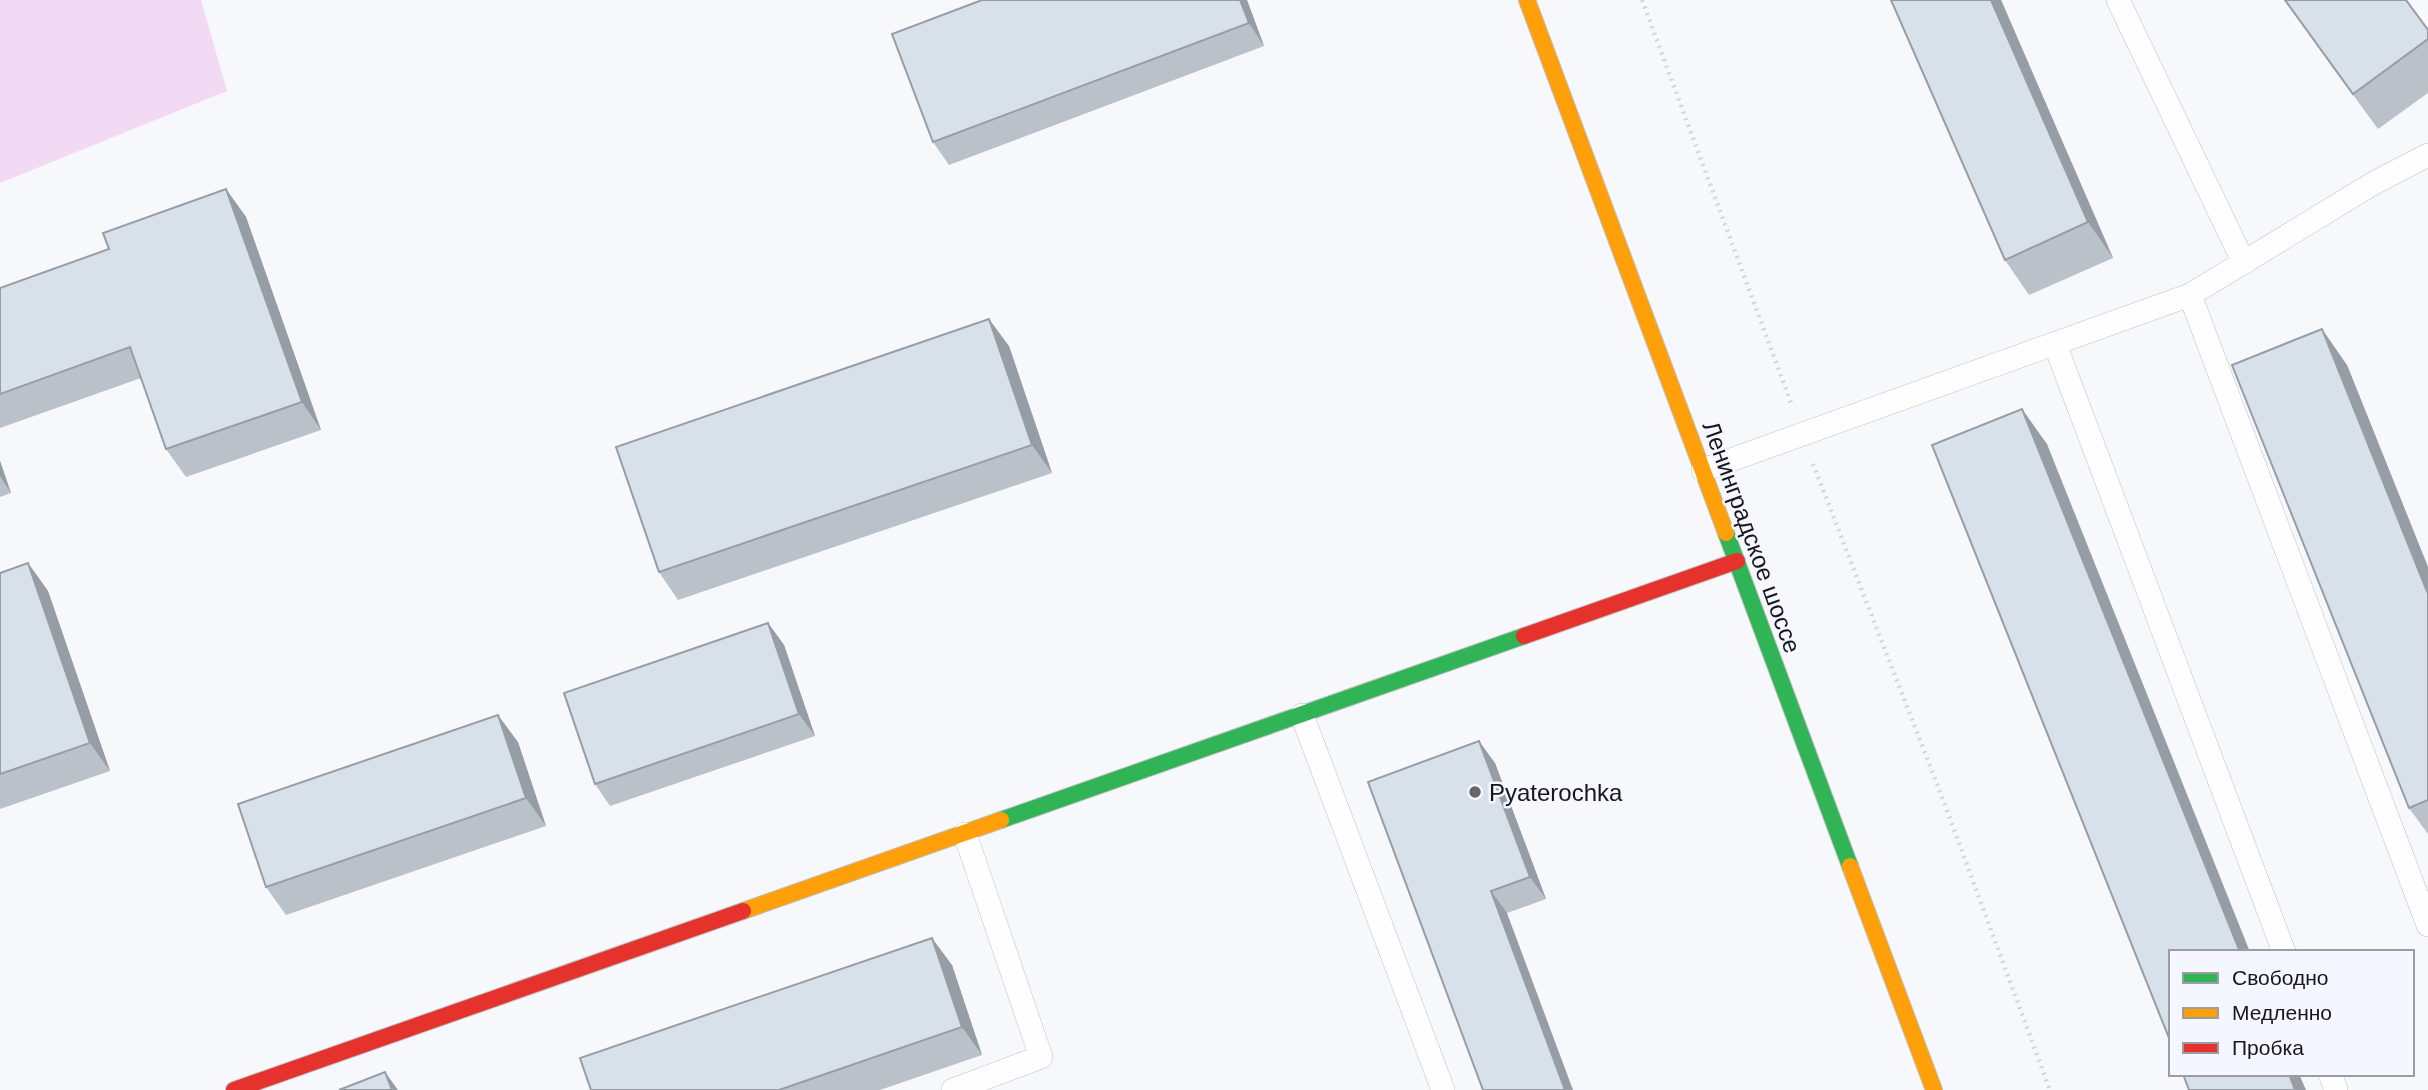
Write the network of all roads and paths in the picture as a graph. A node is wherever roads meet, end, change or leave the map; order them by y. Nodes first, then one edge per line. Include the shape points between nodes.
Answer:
1 (1527, 0) edge
2 (1642, 0) edge
3 (2118, 0) edge
4 (2428, 155) edge
5 (2244, 263) junction
6 (2190, 295) junction
7 (2055, 344) junction
8 (1802, 435) junction
9 (1703, 470) junction
10 (1737, 561) junction
11 (1302, 715) junction
12 (965, 834) junction
13 (2428, 925) edge
14 (2283, 950) edge
15 (234, 1090) edge
16 (953, 1090) edge
17 (1443, 1090) edge
18 (1934, 1090) edge
19 (2050, 1090) edge

1 - 9 street, Ленинградское шоссе
2 - 8 path
3 - 5 lane
4 - 5 lane
5 - 6 lane
6 - 7 lane
6 - 13 lane
7 - 8 lane
7 - 14 lane
8 - 9 lane
8 - 19 path
9 - 10 street, Ленинградское шоссе
10 - 11 street
10 - 18 street, Ленинградское шоссе
11 - 12 street
11 - 17 lane
12 - 15 street
12 - 16 lane via 1041,1057

